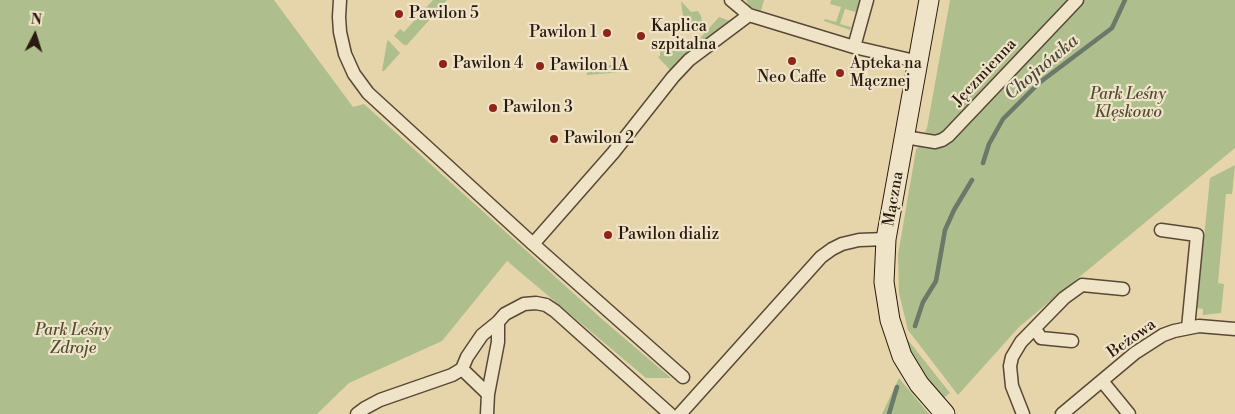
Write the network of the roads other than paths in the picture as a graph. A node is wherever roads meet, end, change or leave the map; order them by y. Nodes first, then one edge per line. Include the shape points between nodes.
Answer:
1 (340, 0) edge
2 (730, 0) edge
3 (867, 0) edge
4 (929, 0) edge
5 (1077, 0) edge
6 (749, 15) junction
7 (854, 47) junction
8 (919, 62) junction
9 (905, 137) junction
10 (1161, 230) dead end
11 (886, 239) junction
12 (533, 244) junction
13 (1123, 288) dead end
14 (498, 322) junction
15 (1188, 328) junction
16 (1035, 329) junction
17 (1235, 329) edge
18 (1072, 341) dead end
19 (462, 369) junction
20 (683, 377) dead end
21 (1102, 381) junction
22 (488, 394) junction
23 (357, 414) edge
24 (487, 414) edge
25 (670, 414) edge
26 (680, 414) edge
27 (946, 414) edge
28 (1023, 414) edge
29 (1062, 414) edge
30 (1129, 414) edge

1 - 12 street via 345,54 368,93
2 - 6 street
3 - 7 street
4 - 8 street, Mączna
5 - 9 street, Jęczmienna via 948,136 935,142
6 - 7 street
6 - 12 street via 673,77 613,153
7 - 8 street
8 - 9 street, Mączna
9 - 11 street, Mączna
10 - 15 street via 1197,235
11 - 26 street, Mączna via 842,244 821,257
11 - 27 street via 884,282 894,333 910,371
12 - 20 street
13 - 16 street via 1082,285 1064,298
14 - 19 street via 482,335
14 - 22 street via 498,342
14 - 25 street via 505,314 524,304 546,305
15 - 17 street, Beżowa
15 - 21 street, Beżowa via 1163,335 1148,344
16 - 18 street via 1041,338
16 - 28 street via 1016,349 1010,366 1012,386
19 - 22 street
19 - 23 street via 380,400
21 - 29 street, Beżowa
21 - 30 street
22 - 24 street

